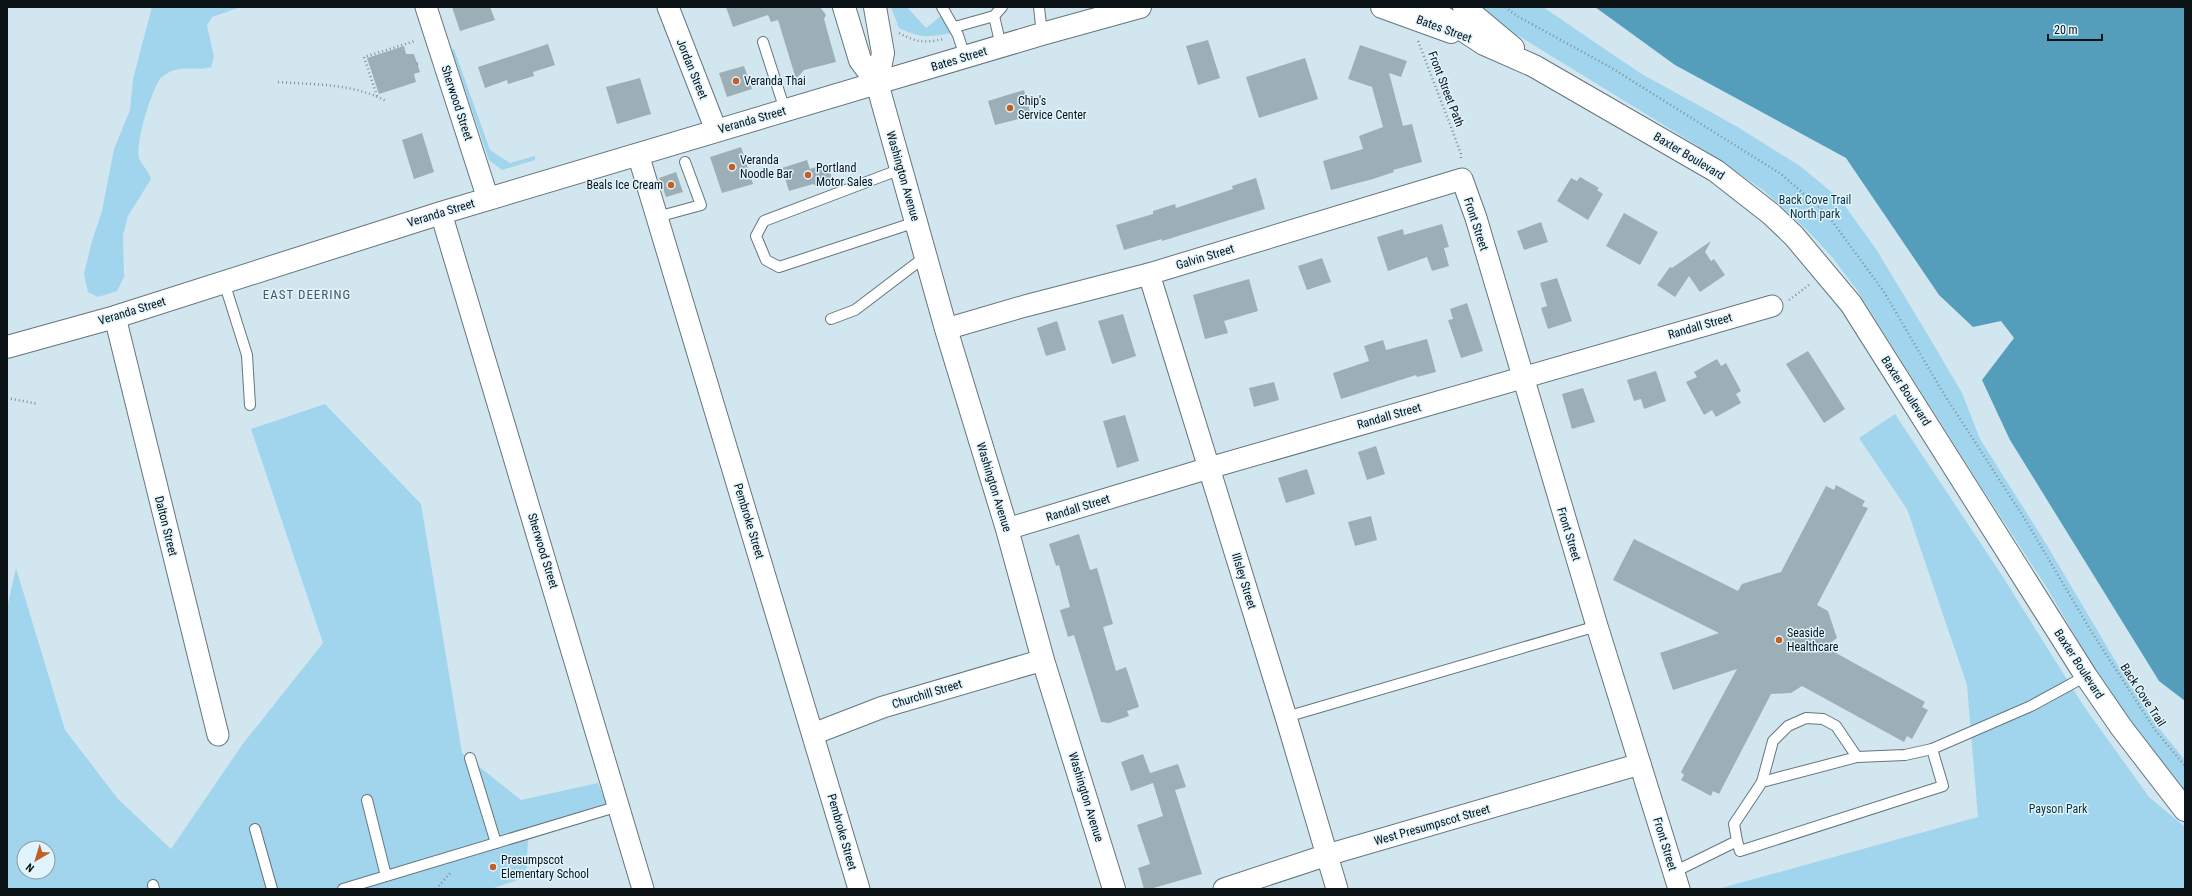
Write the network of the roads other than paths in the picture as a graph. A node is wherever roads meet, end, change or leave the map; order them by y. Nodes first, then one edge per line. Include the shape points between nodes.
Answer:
1 (426, 7) edge
2 (668, 7) edge
3 (844, 7) edge
4 (875, 7) edge
5 (942, 7) edge
6 (1002, 7) edge
7 (1040, 7) edge
8 (1103, 7) edge
9 (1140, 7) edge
10 (1382, 7) edge
11 (1428, 7) edge
12 (1464, 7) edge
13 (994, 16) junction
14 (956, 31) junction
15 (1042, 34) junction
16 (763, 42) dead end
17 (1484, 44) junction
18 (1001, 46) junction
19 (964, 57) junction
20 (1534, 66) junction
21 (877, 83) junction
22 (785, 110) junction
23 (716, 130) junction
24 (638, 154) junction
25 (685, 162) dead end
26 (901, 169) junction
27 (1462, 178) joint
28 (488, 199) junction
29 (441, 213) junction
30 (657, 217) junction
31 (916, 222) junction
32 (926, 256) junction
33 (1149, 274) junction
34 (224, 282) junction
35 (1779, 303) road end
36 (108, 319) junction
37 (831, 319) dead end
38 (946, 329) junction
39 (7, 347) edge
40 (1522, 377) junction
41 (250, 404) dead end
42 (1209, 468) junction
43 (1007, 529) junction
44 (1597, 626) junction
45 (1043, 660) junction
46 (2086, 676) junction
47 (1286, 717) junction
48 (813, 734) junction
49 (218, 735) dead end
50 (1932, 748) junction
51 (1857, 757) junction
52 (470, 758) dead end
53 (1640, 764) junction
54 (1762, 782) junction
55 (367, 800) dead end
56 (619, 806) junction
57 (2185, 810) edge
58 (255, 829) dead end
59 (1737, 841) junction
60 (496, 843) junction
61 (1327, 855) junction
62 (386, 876) junction
63 (1676, 880) edge
64 (272, 889) edge
65 (343, 889) edge
66 (643, 889) edge
67 (859, 889) edge
68 (1114, 889) edge
69 (1224, 889) edge
70 (1337, 889) edge

1 - 28 street, Sherwood Street
2 - 23 street, Jordan Street
3 - 21 main road via 860,60
4 - 21 main road via 883,53
5 - 14 lane
6 - 13 lane
7 - 15 lane
8 - 15 main road, Bates Street
9 - 15 main road, Bates Street
10 - 17 main road, Bates Street
11 - 17 main road, Baxter Boulevard
12 - 20 main road, Baxter Boulevard
13 - 14 lane
13 - 18 lane
14 - 19 lane
15 - 18 main road, Bates Street
16 - 22 lane
17 - 20 main road, Baxter Boulevard
18 - 19 main road, Bates Street
19 - 21 main road, Bates Street
20 - 46 main road, Baxter Boulevard via 1716,171 1771,214 1799,241 1851,304
21 - 22 main road, Veranda Street
21 - 26 main road, Washington Avenue
22 - 23 main road, Veranda Street
23 - 24 main road, Veranda Street
24 - 28 main road, Veranda Street
24 - 30 street, Pembroke Street
25 - 30 lane via 701,205
26 - 31 main road, Washington Avenue
26 - 31 lane via 764,221 756,236 766,260 779,267
27 - 33 street, Galvin Street
27 - 40 street, Front Street
28 - 29 main road, Veranda Street
29 - 34 main road, Veranda Street
29 - 56 street, Sherwood Street
30 - 48 street, Pembroke Street
31 - 32 main road, Washington Avenue
32 - 37 lane via 855,310
32 - 38 main road, Washington Avenue
33 - 38 street, Galvin Street
33 - 42 street, Illsley Street
34 - 36 main road, Veranda Street
34 - 41 lane via 247,355
35 - 40 street, Randall Street
36 - 39 main road, Veranda Street
36 - 49 street, Dalton Street
38 - 43 main road, Washington Avenue
40 - 42 street, Randall Street
40 - 44 street, Front Street
42 - 43 street, Randall Street
42 - 47 street, Illsley Street
43 - 45 main road, Washington Avenue
44 - 47 lane
44 - 53 street, Front Street
45 - 48 street, Churchill Street via 883,708
45 - 68 main road, Washington Avenue
46 - 50 lane via 2031,706
46 - 57 main road, Baxter Boulevard via 2121,727
47 - 61 street, Illsley Street
48 - 67 street, Pembroke Street
50 - 51 lane via 1905,755
50 - 59 lane via 1944,786 1740,851
51 - 54 lane
51 - 54 lane via 1836,726 1823,719 1806,718 1788,726 1773,741
52 - 60 lane
53 - 61 street, West Presumpscot Street
53 - 63 street, Front Street
54 - 59 lane via 1734,824
55 - 62 lane
56 - 60 lane
56 - 66 street, Sherwood Street
58 - 64 lane
59 - 63 lane
60 - 62 lane
61 - 69 street, West Presumpscot Street
61 - 70 street, Illsley Street
62 - 65 lane

